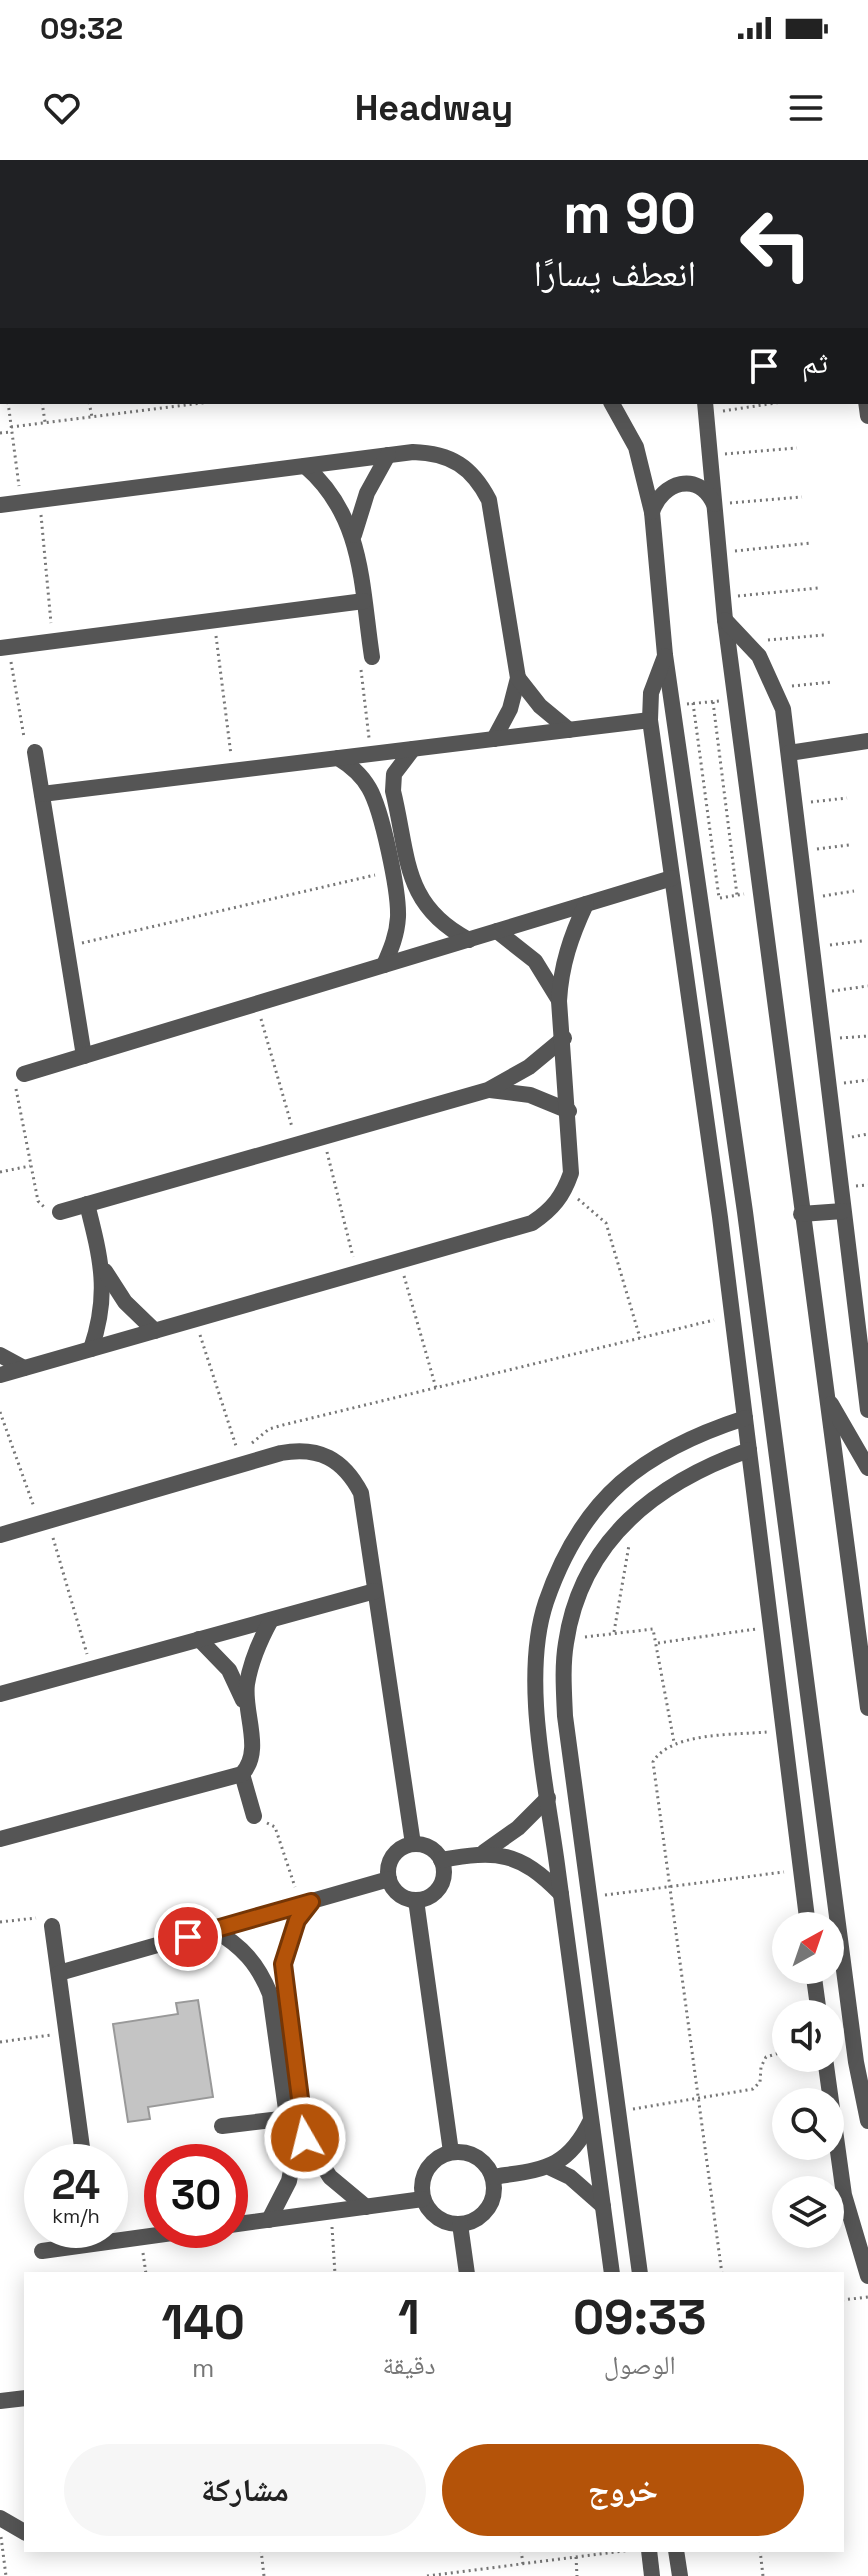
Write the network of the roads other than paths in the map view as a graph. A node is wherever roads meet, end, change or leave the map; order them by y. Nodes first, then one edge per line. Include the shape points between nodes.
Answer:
1 (612, 404) edge
2 (705, 408) edge
3 (388, 455) junction
4 (305, 466) junction
5 (0, 505) edge
6 (714, 505) junction
7 (652, 512) junction
8 (354, 535) junction
9 (364, 601) junction
10 (725, 620) junction
11 (5, 647) edge
12 (665, 655) junction
13 (372, 657) road end
14 (518, 678) junction
15 (650, 720) junction
16 (569, 730) junction
17 (494, 739) junction
18 (868, 741) edge
19 (413, 749) junction
20 (35, 752) road end
21 (789, 753) junction
22 (338, 758) junction
23 (42, 794) junction
24 (672, 878) junction
25 (586, 904) junction
26 (497, 931) junction
27 (469, 940) junction
28 (384, 965) junction
29 (559, 1001) junction
30 (564, 1038) junction
31 (84, 1056) junction
32 (24, 1074) road end
33 (488, 1090) junction
34 (569, 1111) junction
35 (87, 1204) junction
36 (843, 1211) junction
37 (60, 1212) road end
38 (745, 1212) junction
39 (801, 1214) junction
40 (720, 1217) junction
41 (102, 1266) junction
42 (155, 1331) junction
43 (91, 1349) junction
44 (0, 1355) edge
45 (24, 1368) junction
46 (0, 1375) edge
47 (822, 1379) junction
48 (868, 1410) edge
49 (745, 1418) junction
50 (749, 1450) junction
51 (868, 1468) edge
52 (0, 1535) edge
53 (375, 1591) junction
54 (797, 1604) junction
55 (769, 1606) junction
56 (271, 1620) junction
57 (199, 1639) junction
58 (0, 1694) edge
59 (868, 1708) edge
60 (247, 1709) junction
61 (242, 1774) junction
62 (548, 1798) junction
63 (254, 1816) road end
64 (0, 1839) edge
65 (413, 1844) junction
66 (484, 1852) junction
67 (441, 1860) junction
68 (389, 1879) junction
69 (561, 1894) junction
70 (416, 1900) junction
71 (306, 1903) junction
72 (806, 1912) edge
73 (52, 1926) road end
74 (214, 1930) junction
75 (59, 1973) junction
76 (856, 2062) junction
77 (827, 2072) edge
78 (868, 2075) edge
79 (289, 2118) junction
80 (591, 2120) junction
81 (868, 2121) edge
82 (222, 2126) dead end
83 (82, 2144) edge
84 (451, 2152) junction
85 (551, 2168) junction
86 (493, 2177) junction
87 (423, 2199) junction
88 (603, 2206) junction
89 (366, 2207) junction
90 (269, 2220) junction
91 (248, 2223) edge
92 (460, 2224) junction
93 (53, 2248) edge
94 (42, 2251) dead end
95 (467, 2272) edge
96 (612, 2272) edge
97 (640, 2272) edge
98 (868, 2276) edge
99 (24, 2398) edge
100 (0, 2401) edge
101 (0, 2518) edge
102 (24, 2532) edge
103 (649, 2552) edge
104 (676, 2552) edge
105 (652, 2576) edge
106 (680, 2576) edge

1 - 7 street via 636,447
2 - 6 street
3 - 4 street
3 - 8 street via 367,493
3 - 14 street via 434,453 459,463 478,480 489,500
4 - 5 street
4 - 8 street via 335,496
6 - 7 street via 708,492 681,483 667,488
6 - 10 street
7 - 12 street
8 - 9 street
9 - 11 street
9 - 13 street
10 - 21 street via 748,642 776,688
10 - 39 street
12 - 15 street via 654,680
12 - 38 street
14 - 16 street
14 - 17 street
15 - 16 street
15 - 24 street
16 - 17 street
17 - 19 street
18 - 21 street
19 - 22 street
19 - 27 street via 401,760 393,791 414,889 428,911
20 - 23 street
21 - 36 street
22 - 23 street
22 - 28 street via 372,792 391,871 398,916 395,942
23 - 31 street
24 - 25 street
24 - 40 street
25 - 26 street
25 - 29 street via 566,952
26 - 27 street
26 - 29 street via 535,961
27 - 28 street
28 - 31 street
29 - 30 street
30 - 33 street via 529,1067
30 - 34 street
31 - 32 street
33 - 34 street via 530,1095
33 - 35 street
34 - 42 street via 571,1173 550,1211 532,1223
35 - 37 street
35 - 41 street
36 - 39 street
36 - 48 street
38 - 40 street
38 - 54 street
39 - 47 street
40 - 49 street
41 - 42 street via 125,1302
41 - 43 street via 102,1309
42 - 43 street
43 - 45 street
44 - 45 street
45 - 46 street
47 - 51 street via 836,1418
47 - 59 street
49 - 50 street
49 - 62 street via 690,1436 641,1465 599,1504 567,1552 545,1605 536,1662
50 - 55 street
50 - 97 street via 701,1467 658,1493 621,1527 592,1569 566,1640 565,1716
52 - 53 street via 300,1450 338,1461 352,1475 361,1493
53 - 56 street
53 - 65 street
54 - 55 street
54 - 76 street
55 - 72 street
56 - 57 street
56 - 60 street via 251,1663
57 - 58 street
57 - 60 street via 229,1670
60 - 61 street via 253,1752
61 - 63 street
61 - 64 street
62 - 66 street
62 - 69 street
65 - 67 street via 426,1846
65 - 68 street via 390,1860
66 - 67 street
66 - 69 street via 527,1865
67 - 70 street via 442,1883 431,1895
68 - 70 street via 396,1892
68 - 71 street
69 - 80 street
70 - 84 street
71 - 74 street
71 - 89 street via 283,1964 305,2138 330,2177
73 - 75 street
74 - 75 street
74 - 79 street via 249,1955 266,1983
75 - 83 street
76 - 78 street
76 - 81 street
77 - 98 street via 844,2195
79 - 82 street
79 - 90 street via 289,2181
80 - 85 street via 575,2147
80 - 88 street
84 - 86 street via 476,2156
84 - 87 street via 429,2165
85 - 86 street
85 - 88 street
86 - 92 street via 491,2203 473,2221
87 - 89 street
87 - 92 street via 437,2218
88 - 96 street
89 - 90 street
90 - 91 street
92 - 95 street
93 - 94 street
99 - 100 street
101 - 102 street
103 - 105 street
104 - 106 street

